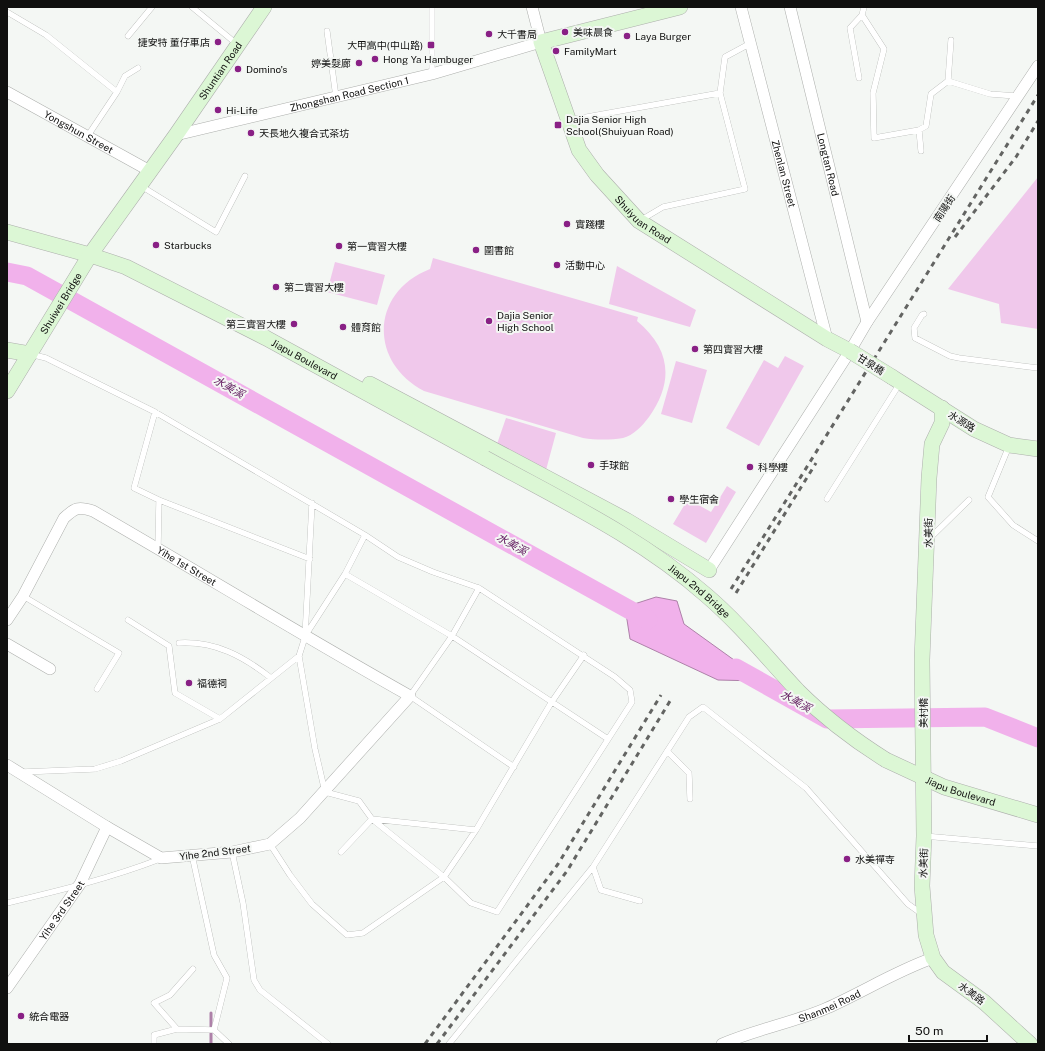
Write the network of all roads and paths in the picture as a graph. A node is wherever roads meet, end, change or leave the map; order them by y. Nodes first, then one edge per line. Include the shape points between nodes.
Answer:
1 (152, 7) edge
2 (264, 7) edge
3 (432, 7) edge
4 (532, 7) edge
5 (680, 7) edge
6 (741, 7) edge
7 (790, 7) edge
8 (864, 7) edge
9 (193, 8) edge
10 (7, 12) edge
11 (862, 16) junction
12 (327, 31) dead end
13 (128, 36) dead end
14 (951, 40) dead end
15 (541, 42) junction
16 (751, 43) junction
17 (238, 45) junction
18 (1038, 66) edge
19 (138, 68) dead end
20 (432, 74) junction
21 (859, 78) dead end
22 (948, 81) junction
23 (7, 92) edge
24 (117, 92) junction
25 (720, 93) junction
26 (1016, 96) junction
27 (336, 97) junction
28 (569, 120) junction
29 (919, 130) junction
30 (176, 135) junction
31 (87, 137) junction
32 (921, 151) dead end
33 (150, 171) junction
34 (245, 176) dead end
35 (139, 185) junction
36 (639, 221) junction
37 (7, 232) edge
38 (90, 254) junction
39 (924, 314) dead end
40 (868, 322) junction
41 (266, 338) junction
42 (828, 339) junction
43 (7, 350) edge
44 (850, 351) junction
45 (30, 354) junction
46 (1038, 368) edge
47 (896, 379) junction
48 (7, 391) edge
49 (942, 408) junction
50 (155, 412) junction
51 (1009, 445) junction
52 (1038, 449) edge
53 (485, 458) joint
54 (827, 499) dead end
55 (159, 500) junction
56 (969, 500) dead end
57 (312, 504) junction
58 (365, 535) junction
59 (928, 540) junction
60 (1038, 542) edge
61 (158, 548) junction
62 (310, 559) junction
63 (709, 570) joint
64 (344, 574) junction
65 (479, 588) junction
66 (23, 596) junction
67 (7, 620) edge
68 (128, 620) dead end
69 (452, 636) junction
70 (305, 637) junction
71 (179, 643) dead end
72 (7, 644) edge
73 (584, 655) junction
74 (299, 656) junction
75 (922, 660) joint
76 (50, 669) dead end
77 (271, 678) junction
78 (97, 689) dead end
79 (410, 696) junction
80 (551, 703) junction
81 (220, 719) junction
82 (608, 739) junction
83 (668, 751) junction
84 (886, 760) joint
85 (7, 765) edge
86 (514, 767) junction
87 (20, 772) junction
88 (923, 772) junction
89 (324, 792) junction
90 (690, 799) dead end
91 (1038, 815) edge
92 (372, 818) junction
93 (107, 827) junction
94 (476, 830) junction
95 (924, 836) junction
96 (270, 844) junction
97 (1038, 846) edge
98 (232, 852) junction
99 (341, 852) dead end
100 (192, 855) junction
101 (161, 858) junction
102 (593, 867) junction
103 (444, 877) junction
104 (80, 884) junction
105 (640, 901) dead end
106 (7, 903) edge
107 (925, 916) junction
108 (933, 958) junction
109 (193, 969) dead end
110 (7, 988) edge
111 (177, 1029) junction
112 (214, 1030) junction
113 (324, 1043) edge
114 (154, 1044) edge
115 (229, 1044) edge
116 (449, 1044) edge
117 (722, 1044) edge
118 (1030, 1044) edge

1 - 13 lane
2 - 17 street, Shuntian Road
3 - 20 lane
4 - 15 street, Shuiyuan Road
5 - 15 street, Zhongshan Road Section 1
6 - 16 street, Zhenlan Street
7 - 40 street, Longtan Road
8 - 11 lane
9 - 17 lane
10 - 24 lane via 46,35
11 - 21 lane via 850,28
11 - 29 lane via 884,49 873,92 874,138
12 - 27 lane
14 - 22 lane
15 - 20 street, Zhongshan Road Section 1
15 - 28 street, Shuiyuan Road
16 - 25 lane via 725,57
16 - 42 street, Zhenlan Street
17 - 30 street, Shuntian Road
18 - 26 street, 南陽街
19 - 24 lane via 125,76
20 - 27 street, Zhongshan Road Section 1
22 - 26 lane via 990,94
22 - 29 lane via 931,94 926,126
23 - 31 street, Yongshun Street
24 - 31 lane
25 - 28 lane
25 - 36 lane via 745,190 663,208
26 - 40 street, 南陽街
27 - 30 street, Zhongshan Road Section 1
28 - 36 street, Shuiyuan Road via 579,150 597,175
29 - 32 lane
30 - 33 street
31 - 33 street, Yongshun Street
33 - 35 street
34 - 35 lane via 216,232
35 - 38 street
36 - 42 street, Shuiyuan Road
37 - 38 street, Jiapu Boulevard
38 - 41 street, Jiapu Boulevard via 126,267
38 - 45 street, Shuiwei Bridge
39 - 46 lane via 914,328 915,338 950,356
40 - 44 street, 南陽街
41 - 53 street, Jiapu Boulevard
41 - 63 street via 295,345 626,520
42 - 44 street, Shuiyuan Road
43 - 45 street
44 - 47 street, 甘泉橋, bridge
44 - 63 street, 南陽街
45 - 48 street
45 - 50 lane via 46,358
47 - 49 street, 水源路
47 - 54 lane
49 - 51 street, 水源路 via 974,429
49 - 59 street, 水美街 via 942,423 932,444 928,478
50 - 55 lane via 134,488
50 - 57 lane
51 - 52 street, 水源路
51 - 60 lane via 988,497 1013,525
53 - 84 street, Jiapu 2nd Bridge, bridge via 625,536 665,562 728,615 828,720
55 - 61 lane
55 - 62 lane
56 - 59 lane
57 - 58 lane
57 - 62 lane
58 - 64 lane
58 - 65 lane via 398,557
59 - 75 street, 水美街
61 - 66 street, Yihe 1st Street via 93,511 82,508 73,510 64,518
61 - 70 street, Yihe 1st Street
62 - 70 lane
64 - 69 lane
64 - 70 lane
65 - 69 lane
65 - 73 lane
66 - 67 street, Yihe 1st Street
66 - 78 lane via 119,653
68 - 81 lane via 169,646 175,693
69 - 79 lane
69 - 80 lane
70 - 74 lane
70 - 79 street, Yihe 1st Street
71 - 77 lane via 195,642 221,648 251,662
72 - 76 street
73 - 80 lane
73 - 82 lane via 630,690 632,702
74 - 77 lane
74 - 89 lane
75 - 88 street, 美村橋
77 - 81 lane
79 - 86 lane
79 - 89 street, Yihe 2nd Street
80 - 82 lane
80 - 86 lane
81 - 87 lane via 121,761 95,769
82 - 103 lane via 497,912 471,903
83 - 90 lane via 689,773
83 - 102 lane
83 - 107 lane via 689,717 703,707 806,788 908,904
84 - 88 street, Jiapu Boulevard
85 - 87 street
86 - 94 lane
87 - 93 street
88 - 91 street, Jiapu Boulevard via 944,787
88 - 95 street, 水美街
89 - 92 lane via 359,801
89 - 96 street, Yihe 2nd Street via 300,818
92 - 94 lane
92 - 99 lane
92 - 103 lane
93 - 101 street
93 - 104 street, Yihe 3rd Street
94 - 103 lane
95 - 97 lane
95 - 107 street, 水美街 via 922,886
96 - 98 street, Yihe 2nd Street
96 - 103 lane via 312,904 347,934 363,934
98 - 100 street, Yihe 2nd Street
98 - 113 lane via 244,910 254,980 260,990
100 - 101 street, Yihe 2nd Street
100 - 112 lane via 214,955 227,978
101 - 104 lane
102 - 105 lane via 601,890
102 - 116 lane
104 - 106 lane
104 - 110 street, Yihe 3rd Street
107 - 108 street, 水美街 via 926,935
108 - 117 street, Shanmei Road via 906,968 826,1008
108 - 118 street, 水美路 via 943,972 984,1002
109 - 111 lane via 170,995 154,1003
111 - 112 lane
111 - 114 lane via 154,1035
112 - 115 lane

